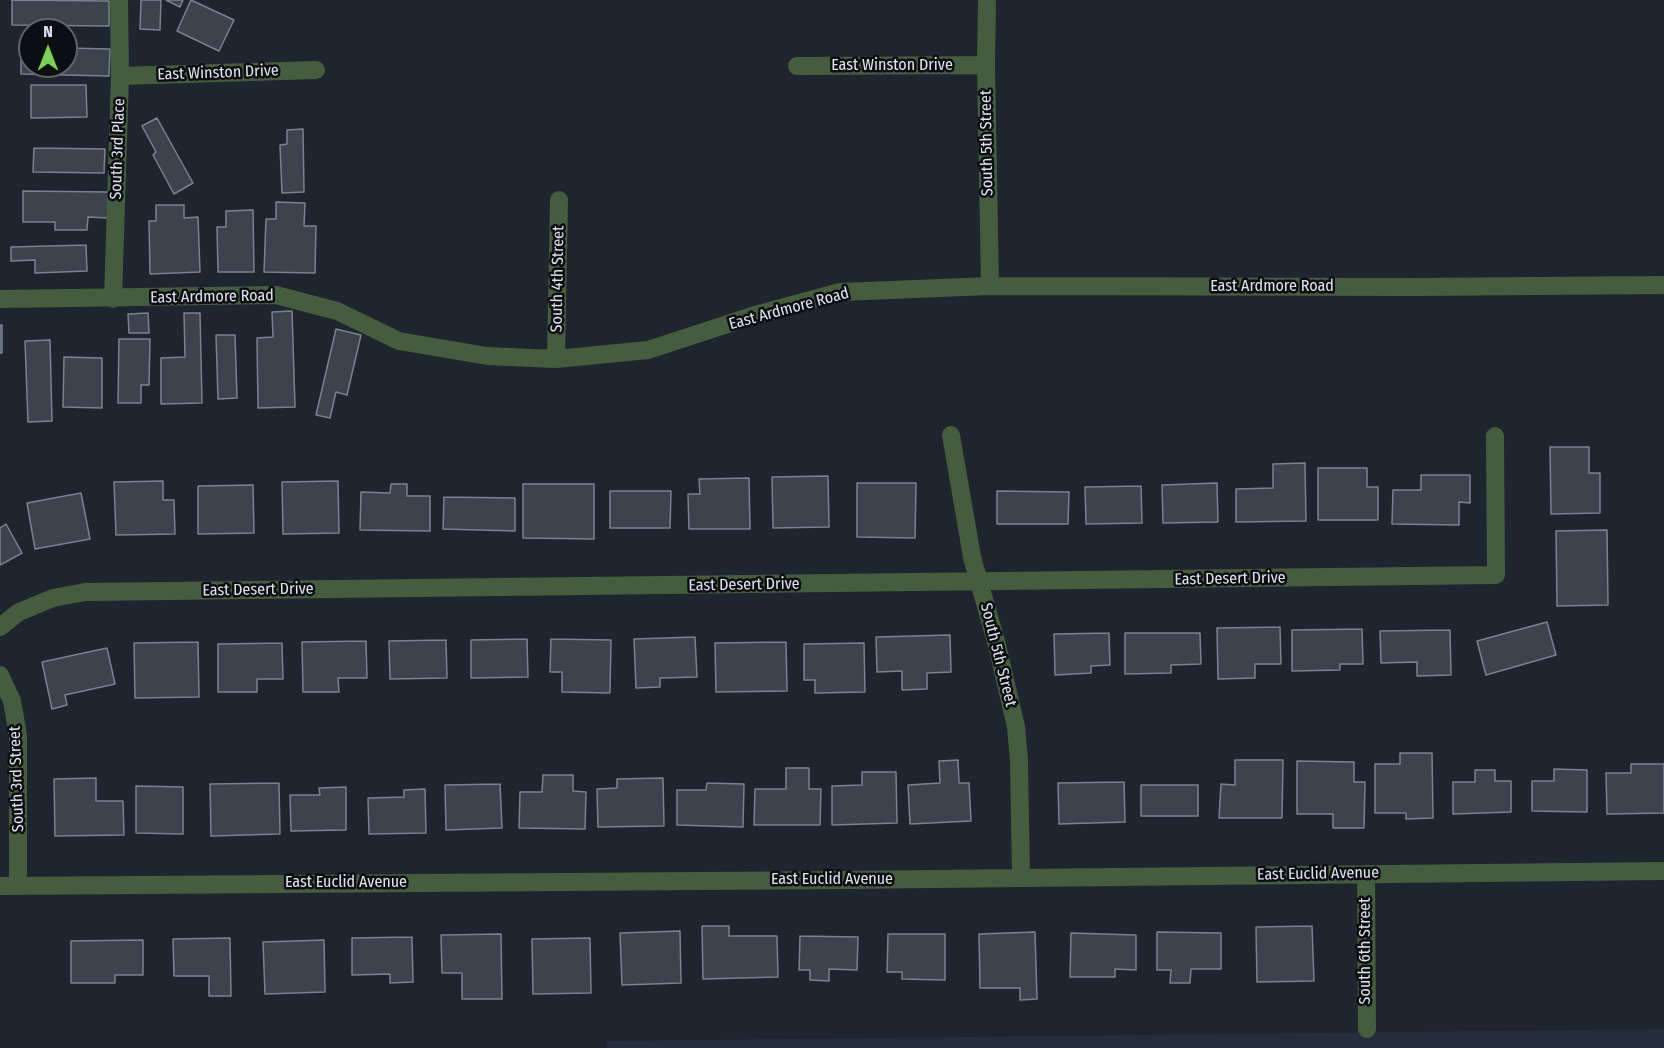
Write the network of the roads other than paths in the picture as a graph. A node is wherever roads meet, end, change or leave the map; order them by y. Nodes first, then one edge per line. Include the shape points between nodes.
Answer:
1 (119, 0) edge
2 (987, 0) edge
3 (797, 66) dead end
4 (986, 66) junction
5 (316, 70) dead end
6 (120, 76) junction
7 (559, 200) dead end
8 (1664, 285) edge
9 (990, 286) junction
10 (0, 299) edge
11 (113, 299) junction
12 (556, 359) junction
13 (951, 435) dead end
14 (1495, 436) dead end
15 (979, 583) junction
16 (0, 627) edge
17 (0, 675) edge
18 (1664, 871) edge
19 (1366, 874) junction
20 (1021, 878) junction
21 (18, 885) junction
22 (0, 886) edge
23 (1367, 1029) dead end

1 - 6 street, South 3rd Place
2 - 4 street, South 5th Street
3 - 4 street, East Winston Drive
4 - 9 street, South 5th Street
5 - 6 street, East Winston Drive
6 - 11 street, South 3rd Place
7 - 12 street, South 4th Street
8 - 9 street, East Ardmore Road
9 - 12 street, East Ardmore Road via 840,292 648,350
10 - 11 street, East Ardmore Road
11 - 12 street, East Ardmore Road via 276,295 338,311 399,341 487,356
13 - 15 street, South 5th Street
14 - 15 street, East Desert Drive via 1496,575
15 - 16 street, East Desert Drive via 85,592 53,598 19,612
15 - 20 street, South 5th Street via 1016,727
17 - 21 street, South 3rd Street via 12,701 18,735
18 - 19 street, East Euclid Avenue
19 - 20 street, East Euclid Avenue
19 - 23 street, South 6th Street
20 - 21 street, East Euclid Avenue
21 - 22 street, East Euclid Avenue

